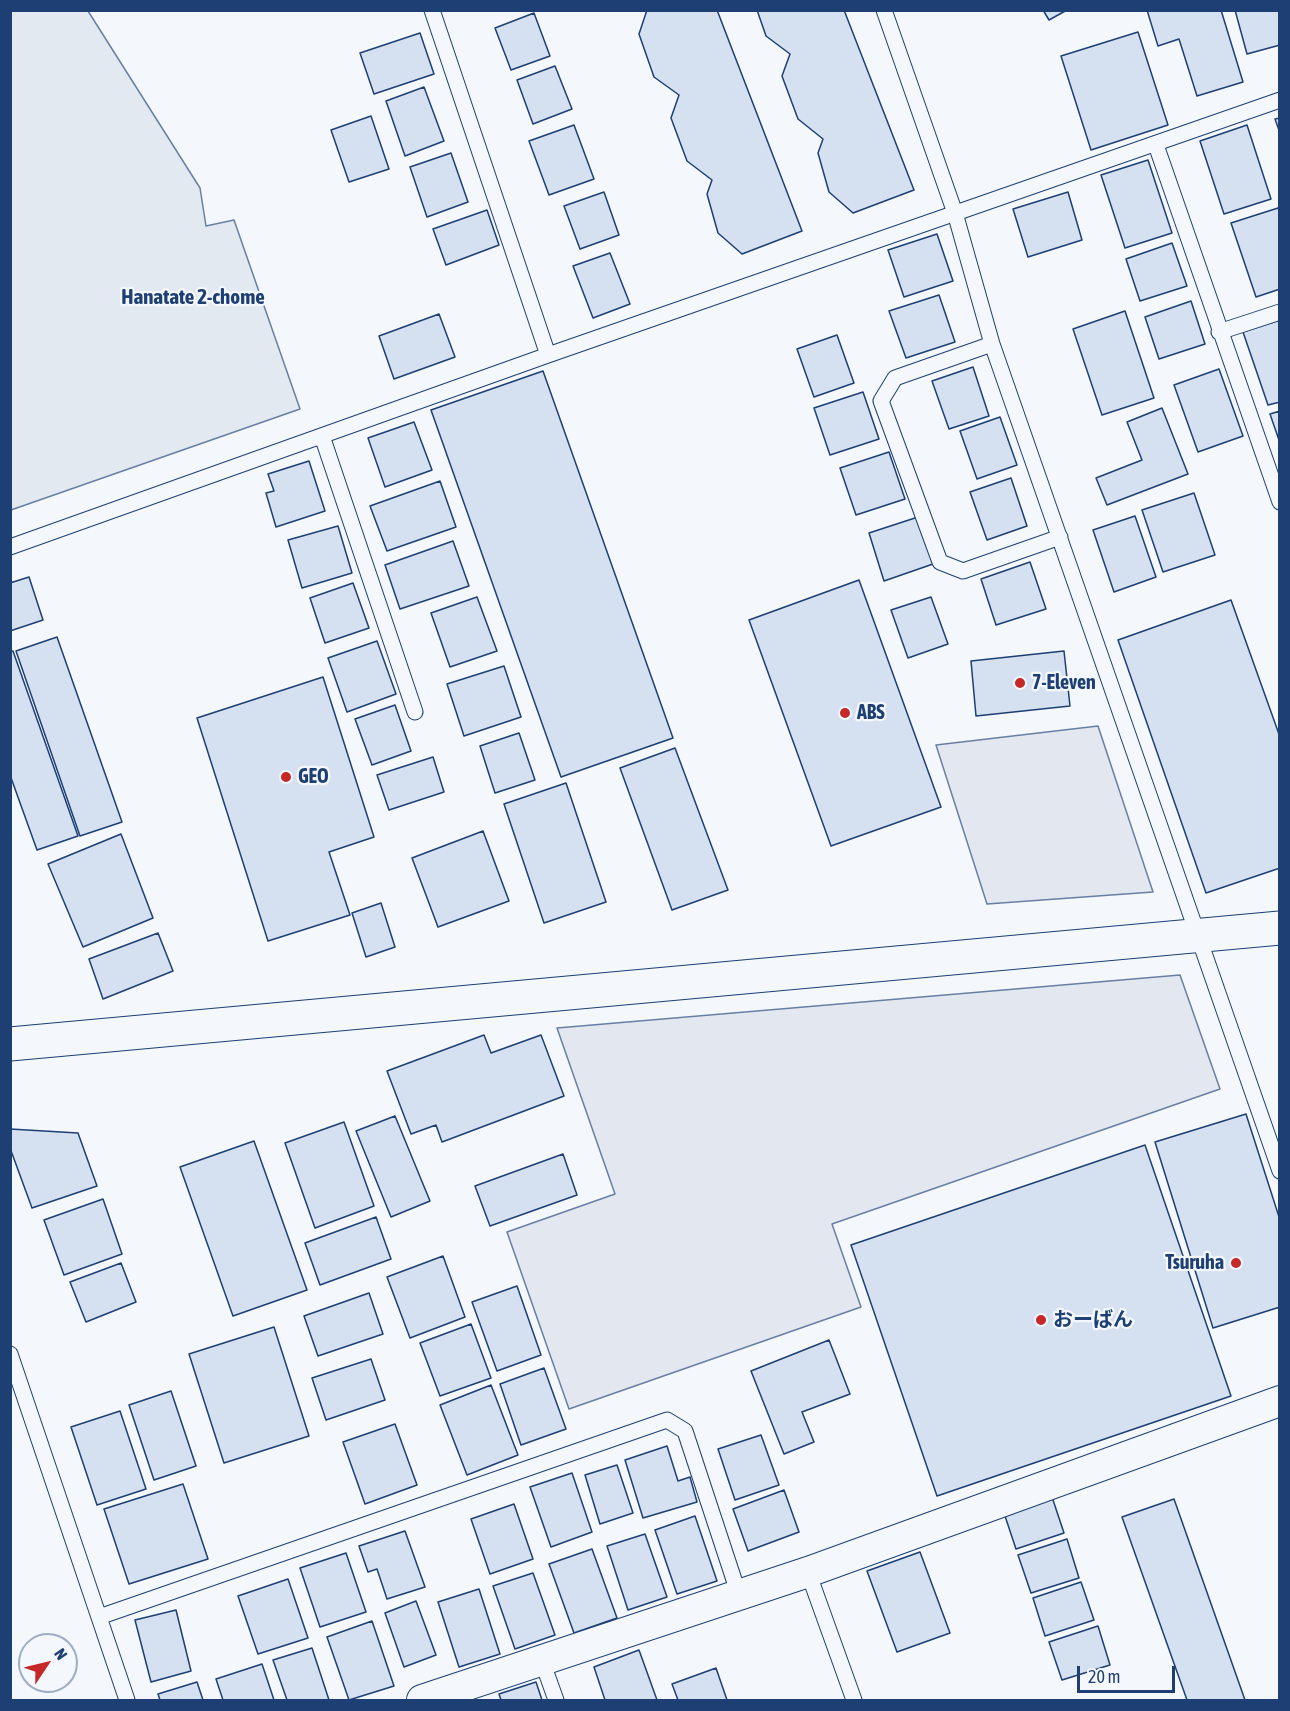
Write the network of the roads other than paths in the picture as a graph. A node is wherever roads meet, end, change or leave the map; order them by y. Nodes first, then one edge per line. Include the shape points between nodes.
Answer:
1 (432, 10) edge
2 (884, 10) edge
3 (1280, 100) edge
4 (1156, 145) junction
5 (955, 213) junction
6 (1280, 312) edge
7 (1219, 332) junction
8 (992, 344) junction
9 (548, 356) junction
10 (322, 436) junction
11 (1280, 502) edge
12 (1060, 537) junction
13 (10, 547) edge
14 (415, 712) dead end
15 (1280, 928) edge
16 (1198, 935) junction
17 (10, 1044) edge
18 (1280, 1171) edge
19 (10, 1354) edge
20 (1280, 1401) edge
21 (808, 1572) junction
22 (740, 1595) junction
23 (99, 1617) junction
24 (542, 1661) junction
25 (127, 1701) edge
26 (422, 1701) edge
27 (556, 1701) edge
28 (854, 1701) edge

1 - 9 lane
2 - 5 lane
3 - 4 lane
4 - 5 lane
4 - 7 lane
5 - 8 lane
5 - 9 lane
6 - 7 lane
7 - 11 lane
8 - 12 lane
8 - 12 lane via 896,378 881,401 940,562 963,571
9 - 10 lane
10 - 13 lane
10 - 14 lane
12 - 16 lane
15 - 16 street
16 - 17 street
16 - 18 lane
19 - 23 lane
20 - 21 street
21 - 22 street
21 - 28 lane
22 - 23 lane via 685,1431 667,1420
22 - 24 street
23 - 25 lane
24 - 26 street
24 - 27 lane

